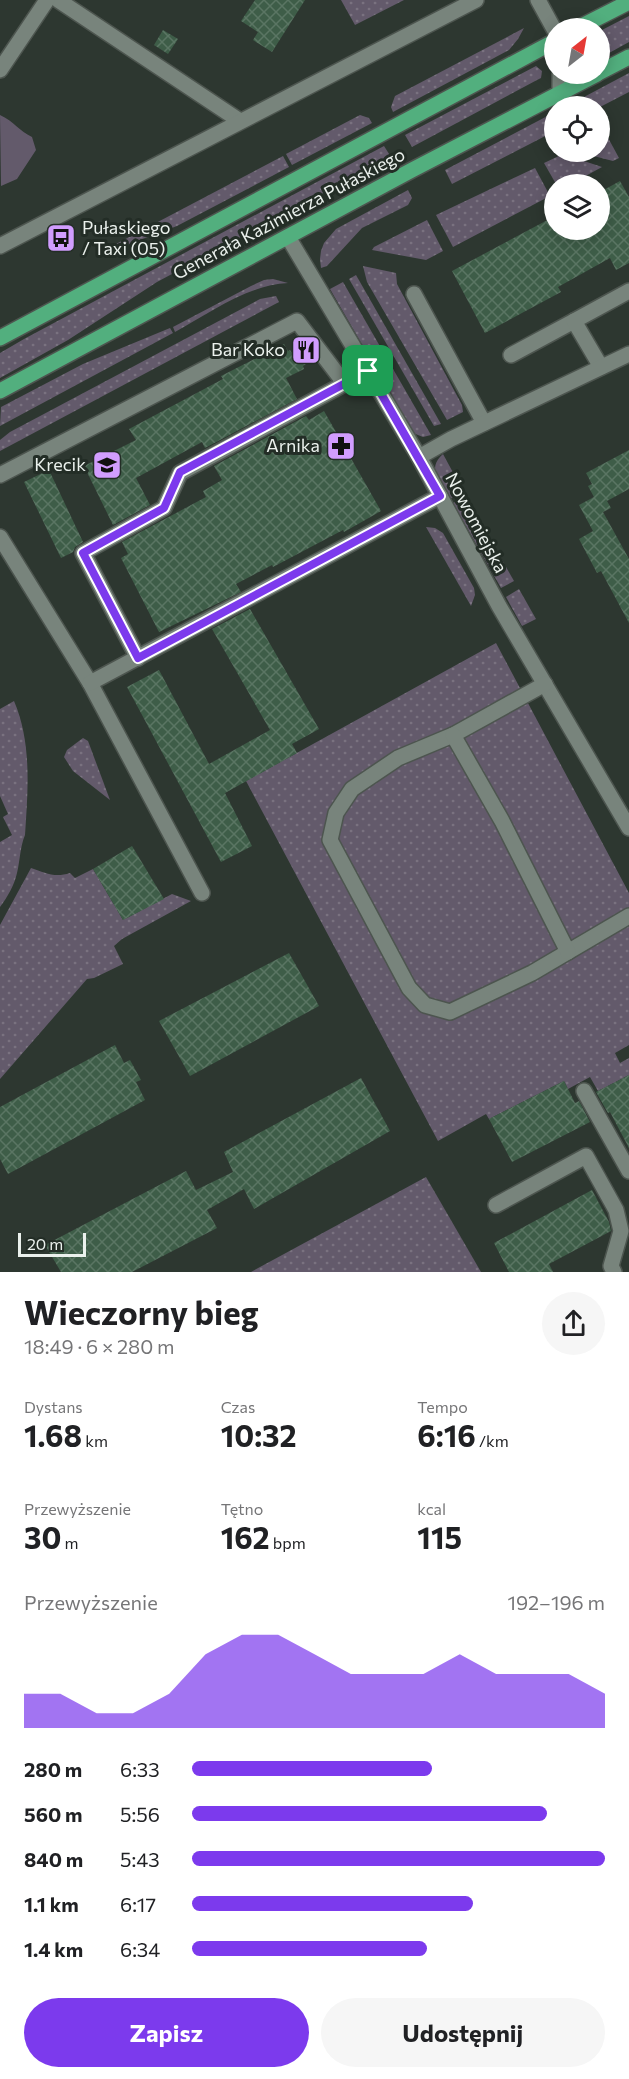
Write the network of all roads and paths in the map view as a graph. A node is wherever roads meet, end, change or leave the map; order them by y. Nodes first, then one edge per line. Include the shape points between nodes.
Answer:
1 (47, 0) edge
2 (58, 0) edge
3 (476, 0) edge
4 (538, 0) edge
5 (629, 2) edge
6 (548, 18) edge
7 (598, 18) edge
8 (544, 47) edge
9 (629, 57) edge
10 (610, 67) edge
11 (0, 70) edge
12 (560, 84) edge
13 (577, 84) edge
14 (560, 93) junction
15 (240, 121) junction
16 (288, 237) junction
17 (0, 246) edge
18 (629, 291) edge
19 (414, 294) dead end
20 (574, 321) junction
21 (0, 338) edge
22 (629, 354) edge
23 (512, 356) dead end
24 (601, 367) junction
25 (368, 371) junction
26 (345, 384) junction
27 (0, 391) edge
28 (484, 423) junction
29 (419, 457) junction
30 (0, 475) edge
31 (440, 496) junction
32 (0, 537) edge
33 (138, 658) junction
34 (90, 682) junction
35 (544, 684) junction
36 (453, 735) junction
37 (629, 828) edge
38 (202, 893) dead end
39 (629, 916) edge
40 (568, 952) junction
41 (584, 1092) dead end
42 (629, 1172) edge
43 (496, 1205) dead end
44 (614, 1272) edge

1 - 11 street
2 - 15 street
3 - 15 street
4 - 6 street
5 - 7 main road
8 - 21 main road, Generała Kazimierza Pułaskiego
9 - 10 main road, Generała Kazimierza Pułaskiego
12 - 14 street
13 - 14 main road, Generała Kazimierza Pułaskiego
14 - 16 main road, Generała Kazimierza Pułaskiego
15 - 17 street
16 - 25 street, Nowomiejska
16 - 27 main road, Generała Kazimierza Pułaskiego
18 - 20 street
19 - 28 street
20 - 23 street
20 - 24 street
22 - 24 street
24 - 28 street
25 - 26 street
25 - 29 street, Nowomiejska
26 - 30 street via 297,321
26 - 33 street via 180,472 164,508 83,553
28 - 29 street
29 - 31 street, Nowomiejska
31 - 33 street
31 - 35 street, Nowomiejska
32 - 34 street
33 - 34 street
34 - 38 street
35 - 36 street
35 - 37 street, Nowomiejska
36 - 40 street via 502,820
36 - 40 street via 398,758 352,789 336,813 330,840 409,988 425,1005 450,1012
39 - 40 street
41 - 42 street
43 - 44 street via 586,1156 616,1210 621,1231 611,1266

